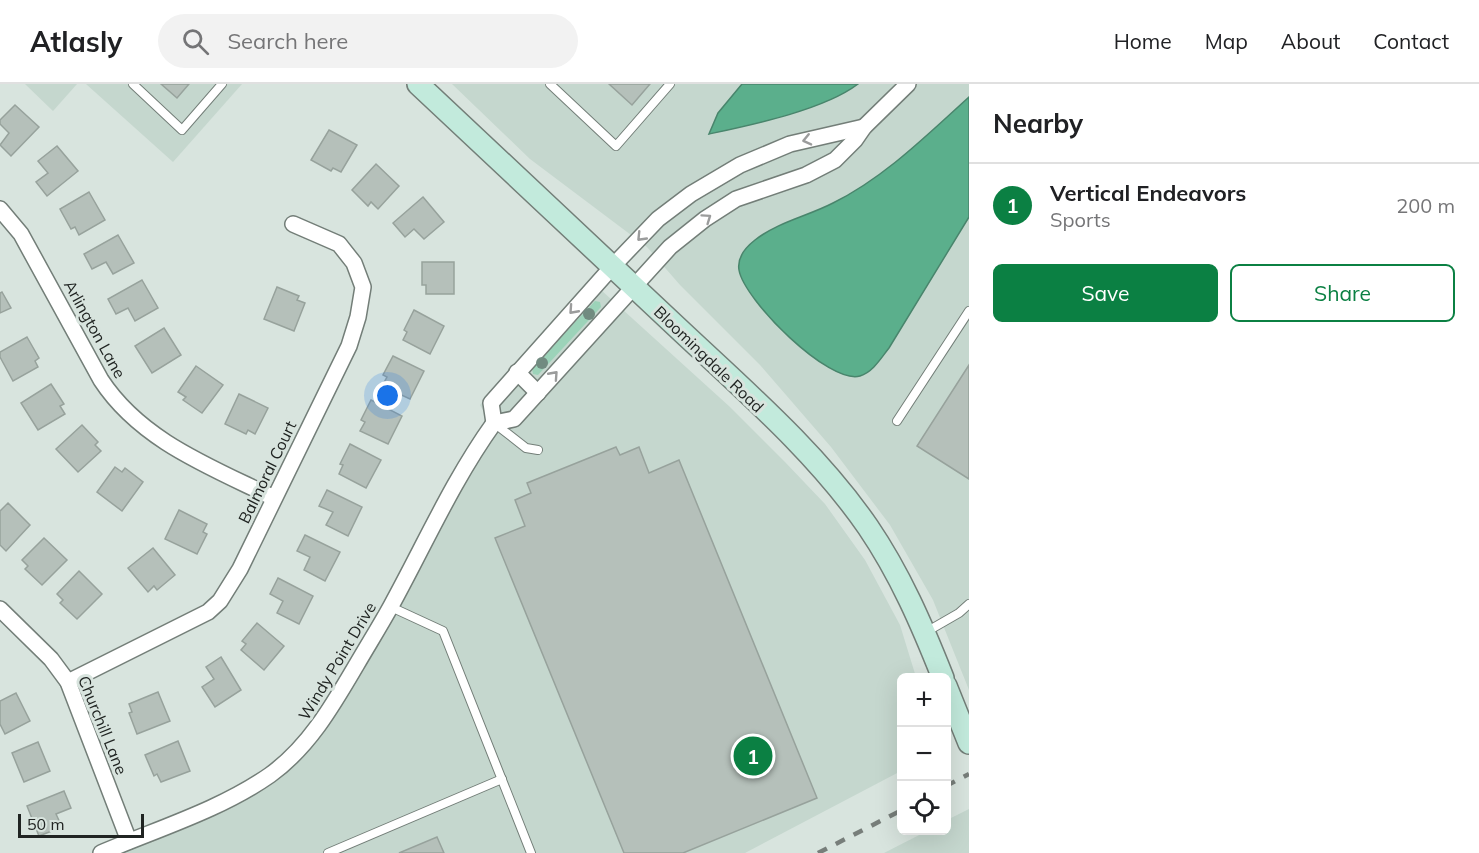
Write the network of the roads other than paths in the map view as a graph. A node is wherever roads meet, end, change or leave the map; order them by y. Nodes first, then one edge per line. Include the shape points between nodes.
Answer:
1 (133, 84) edge
2 (222, 84) edge
3 (418, 84) edge
4 (550, 84) edge
5 (670, 84) edge
6 (908, 84) edge
7 (864, 127) junction
8 (0, 209) edge
9 (293, 224) dead end
10 (612, 267) junction
11 (633, 286) junction
12 (969, 310) edge
13 (517, 372) junction
14 (538, 393) junction
15 (897, 421) dead end
16 (494, 423) junction
17 (538, 450) dead end
18 (274, 498) junction
19 (969, 603) edge
20 (391, 607) junction
21 (0, 609) edge
22 (925, 632) junction
23 (941, 673) edge
24 (68, 682) junction
25 (951, 698) edge
26 (969, 743) edge
27 (502, 779) junction
28 (129, 841) junction
29 (101, 853) edge
30 (328, 853) edge
31 (531, 853) edge

1 - 2 lane via 182,130
3 - 10 main road, Bloomingdale Road
4 - 5 lane via 616,146
6 - 7 street
7 -> 10 street, Windy Point Drive via 790,144 740,165 658,219
11 -> 7 street via 670,247 705,219 736,200 806,175 835,160
8 - 18 street, Arlington Lane via 21,234 101,380 125,410 178,451
9 - 18 street, Balmoral Court via 339,244 354,263 363,287 349,346
10 - 11 main road, Bloomingdale Road
10 -> 13 street, Windy Point Drive
14 -> 11 street
11 - 22 main road, Bloomingdale Road via 801,447 845,497 884,551
12 - 15 lane
13 - 14 street
13 - 16 street, Windy Point Drive via 491,403
14 - 16 street via 514,419
16 - 17 lane via 526,448
16 - 20 street, Windy Point Drive via 460,474
18 - 24 street, Balmoral Court via 240,570 208,612
19 - 22 lane
20 - 27 lane via 443,631
20 - 28 street, Windy Point Drive via 314,733 272,774 207,809
21 - 24 street, Churchill Lane via 51,659
22 - 23 main road, Bloomingdale Road
24 - 28 street, Churchill Lane
25 - 26 main road
27 - 30 lane
27 - 31 lane
28 - 29 street, Windy Point Drive

